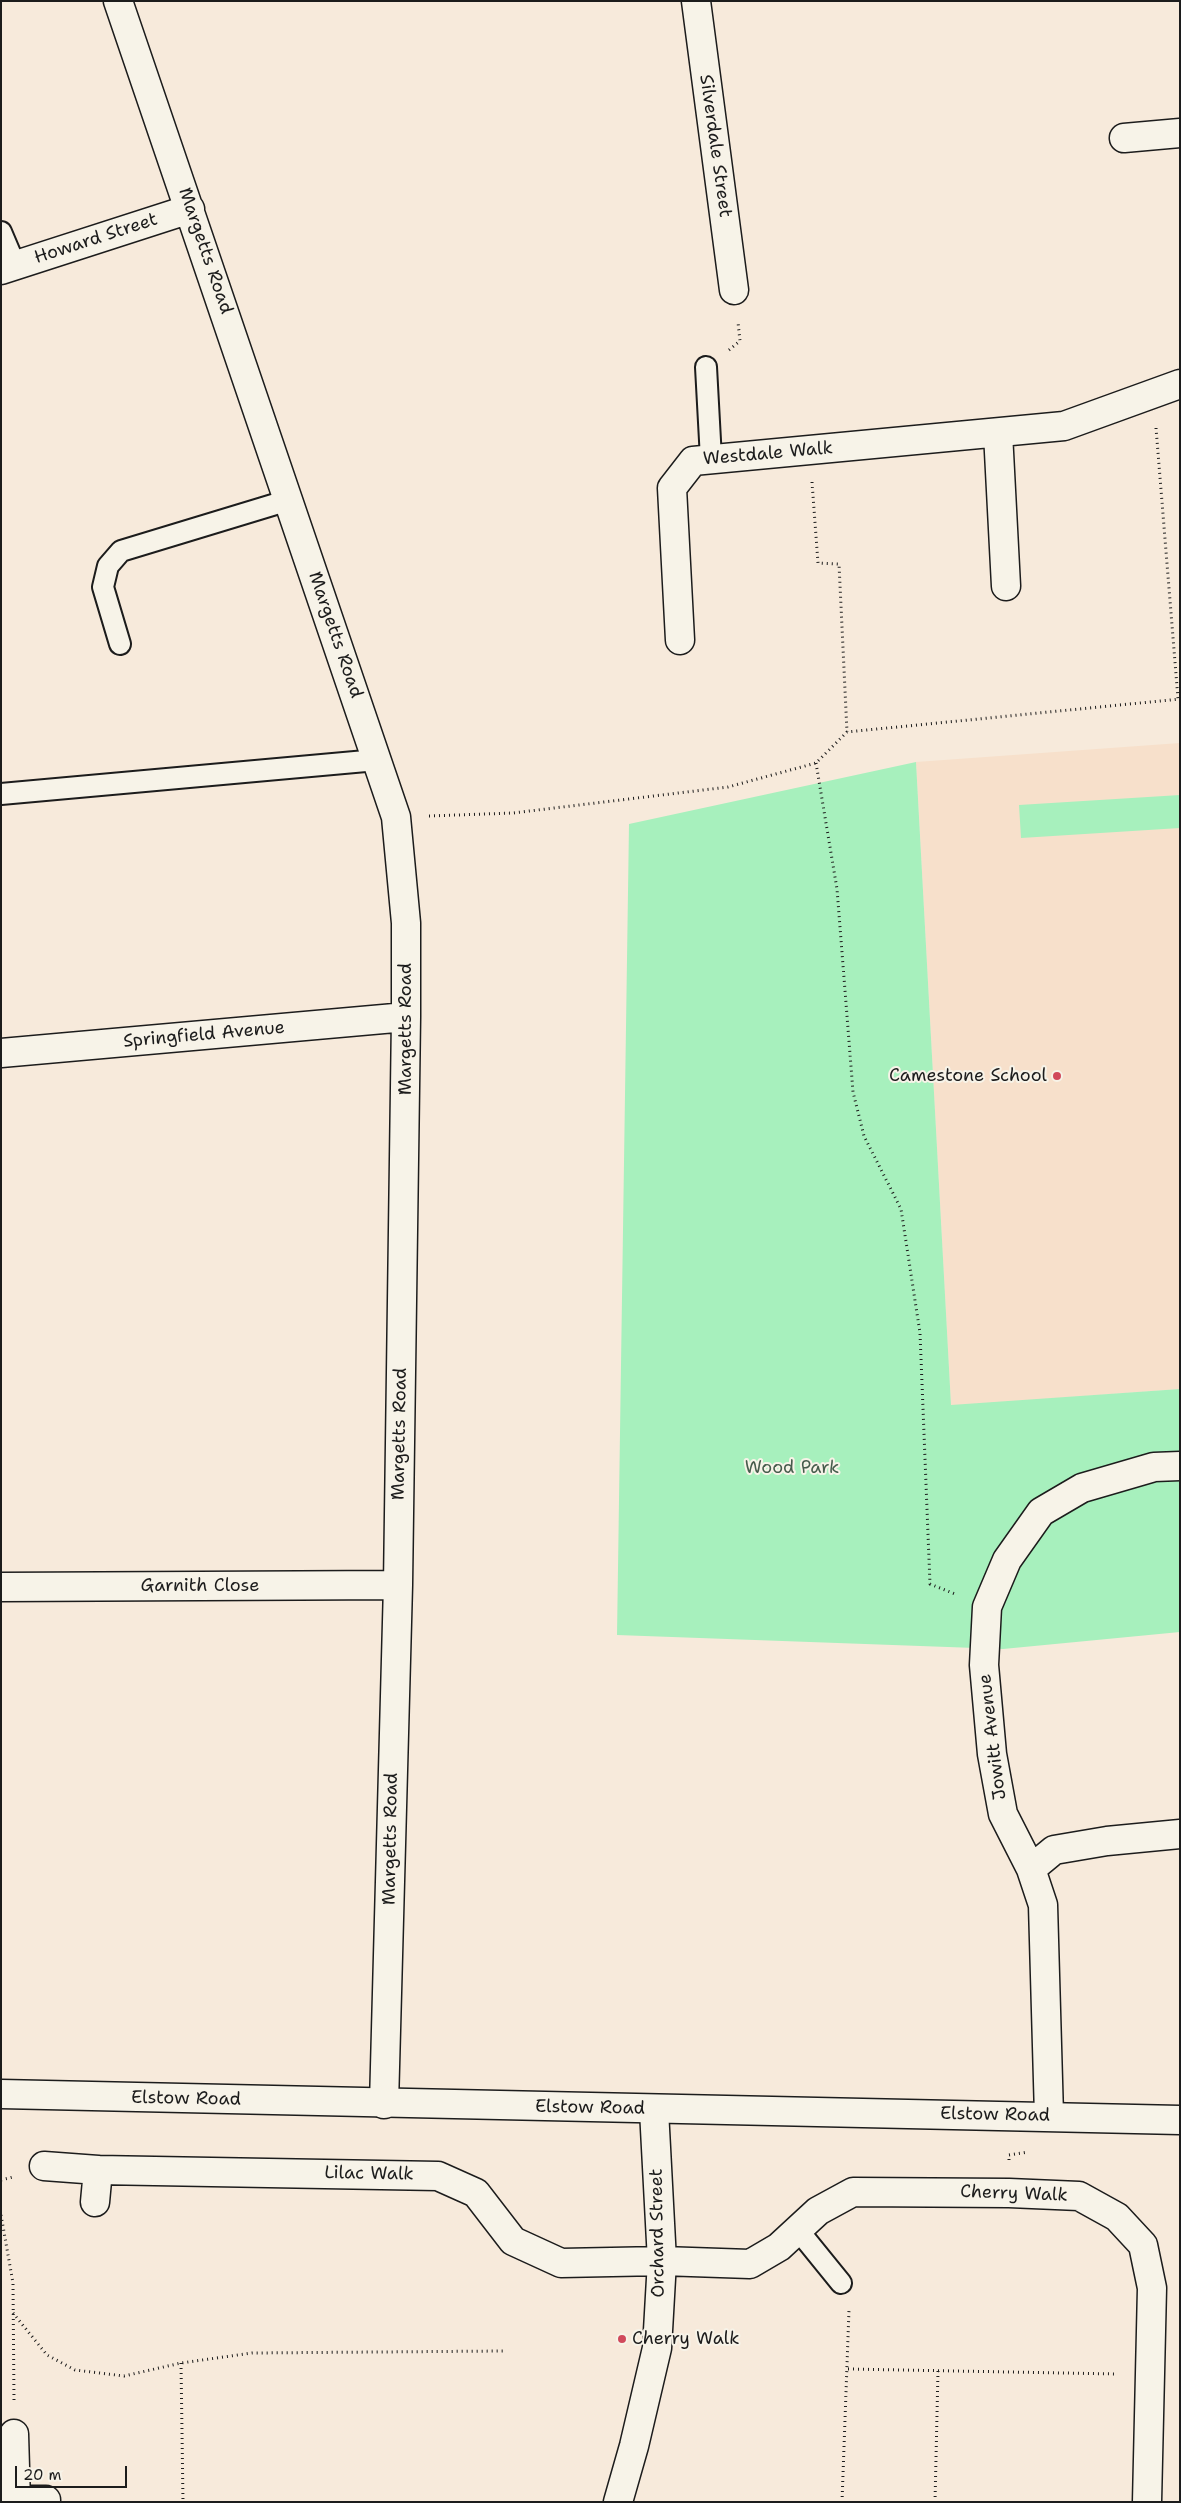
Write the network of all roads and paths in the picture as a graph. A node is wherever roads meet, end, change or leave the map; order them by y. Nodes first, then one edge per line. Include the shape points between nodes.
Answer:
1 (118, 1) edge
2 (696, 1) edge
3 (1180, 133) edge
4 (1124, 138) dead end
5 (190, 209) junction
6 (1, 232) edge
7 (8, 267) edge
8 (734, 290) joint
9 (706, 367) joint
10 (1180, 384) edge
11 (1153, 393) junction
12 (998, 433) junction
13 (810, 450) junction
14 (711, 460) junction
15 (289, 500) junction
16 (1006, 586) dead end
17 (680, 640) dead end
18 (120, 644) dead end
19 (1179, 699) edge
20 (847, 732) junction
21 (377, 760) junction
22 (816, 763) junction
23 (1, 794) edge
24 (396, 817) junction
25 (406, 1018) junction
26 (1, 1053) edge
27 (1180, 1466) edge
28 (398, 1585) junction
29 (1, 1587) edge
30 (987, 1607) junction
31 (1180, 1834) edge
32 (1031, 1869) junction
33 (1, 2094) edge
34 (384, 2104) junction
35 (654, 2110) junction
36 (1050, 2116) junction
37 (1180, 2120) edge
38 (44, 2166) dead end
39 (98, 2170) junction
40 (1009, 2193) junction
41 (95, 2202) dead end
42 (1, 2215) edge
43 (798, 2230) junction
44 (662, 2261) junction
45 (841, 2283) joint
46 (13, 2313) junction
47 (503, 2351) dead end
48 (181, 2363) junction
49 (848, 2369) junction
50 (938, 2371) junction
51 (1150, 2374) junction
52 (14, 2405) dead end
53 (14, 2434) dead end
54 (46, 2500) dead end
55 (16, 2501) edge
56 (183, 2502) edge
57 (618, 2502) edge
58 (842, 2502) edge
59 (935, 2502) edge
60 (1147, 2502) edge

1 - 5 street, Margetts Road
2 - 8 street, Silverdale Street
3 - 4 street
5 - 7 street, Howard Street
5 - 15 street, Margetts Road
6 - 7 lane
8 - 9 path via 740,341
9 - 14 lane
10 - 11 street, Westdale Walk
11 - 12 street, Westdale Walk via 1064,426
11 - 19 path
12 - 13 street, Westdale Walk
12 - 16 street
13 - 14 street, Westdale Walk
13 - 20 path via 818,563 839,564
14 - 17 street, Westdale Walk via 693,461 672,488
15 - 18 lane via 121,551 108,566 103,587
15 - 21 street, Margetts Road
19 - 20 path
20 - 22 path
21 - 23 lane
21 - 24 street, Margetts Road
22 - 24 path via 728,787 513,813
22 - 30 path via 837,889 852,1092 864,1136 901,1209 920,1334 930,1584
24 - 25 street, Margetts Road via 406,923
25 - 26 street, Springfield Avenue
25 - 28 street, Margetts Road
27 - 30 street, Jowitt Avenue via 1154,1468 1082,1488 1042,1512 1007,1560
28 - 29 street, Garnith Close
28 - 34 street, Margetts Road
30 - 32 street, Jowitt Avenue via 984,1665 992,1754 1003,1814
31 - 32 street via 1054,1850
32 - 36 street, Jowitt Avenue via 1043,1905
33 - 34 street, Elstow Road
34 - 35 street, Elstow Road
35 - 36 street, Elstow Road
35 - 44 street, Orchard Street
36 - 37 street, Elstow Road
36 - 40 path via 1050,2149 1009,2156
38 - 39 street, Lilac Walk
39 - 41 street
39 - 44 street, Lilac Walk via 438,2176 476,2193 513,2241 561,2263
40 - 43 street, Cherry Walk via 853,2192 818,2211
40 - 51 street, Cherry Walk via 1079,2196 1117,2217 1143,2245 1152,2288
42 - 46 path via 13,2283
43 - 44 street, Cherry Walk via 779,2247 750,2264
43 - 45 lane
44 - 57 street, Orchard Street via 657,2348
45 - 49 path via 850,2315
46 - 48 path via 47,2354 75,2370 124,2376
46 - 52 path
47 - 48 path via 252,2352
48 - 56 path
49 - 50 path
49 - 58 path
50 - 51 path
50 - 59 path
51 - 60 street, Cherry Walk
53 - 55 street
54 - 55 street

